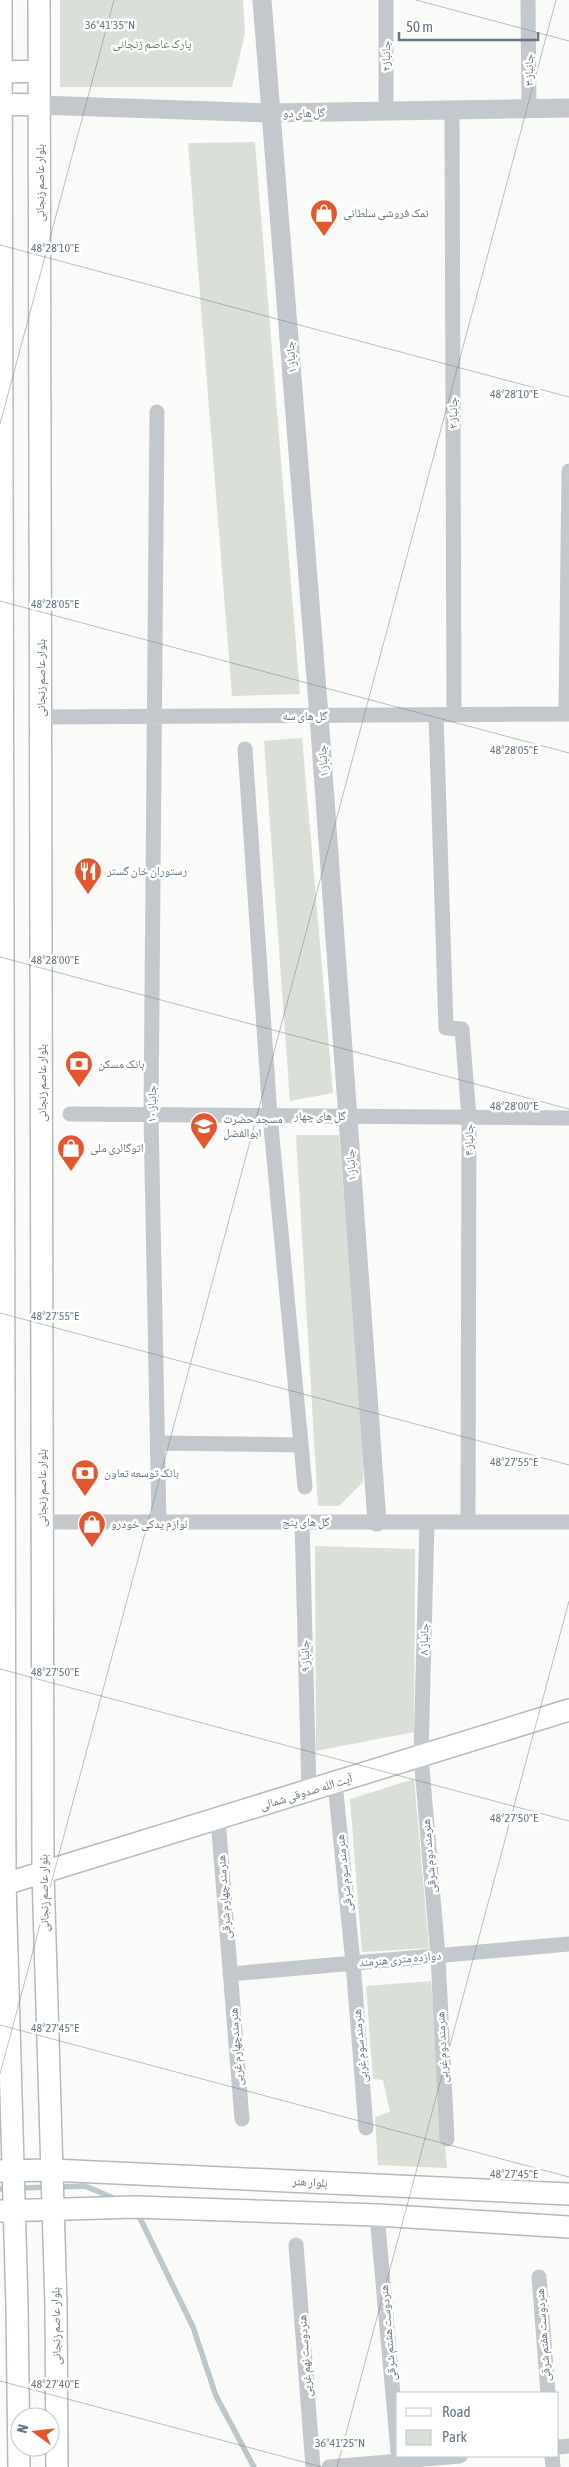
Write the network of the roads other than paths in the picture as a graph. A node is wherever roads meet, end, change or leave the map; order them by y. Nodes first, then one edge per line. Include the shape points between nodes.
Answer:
1 (1, 0) edge
2 (39, 0) edge
3 (262, 0) edge
4 (386, 0) edge
5 (528, 0) edge
6 (40, 71) junction
7 (1, 72) edge
8 (1, 104) edge
9 (39, 105) junction
10 (569, 108) edge
11 (529, 109) junction
12 (452, 110) junction
13 (386, 111) junction
14 (271, 113) junction
15 (157, 412) dead end
16 (569, 471) edge
17 (567, 714) edge
18 (436, 715) junction
19 (454, 715) junction
20 (153, 716) junction
21 (319, 716) junction
22 (41, 717) junction
23 (245, 749) dead end
24 (2, 1067) edge
25 (70, 1114) dead end
26 (151, 1115) junction
27 (270, 1116) junction
28 (348, 1116) junction
29 (469, 1118) junction
30 (569, 1118) edge
31 (158, 1443) junction
32 (301, 1445) junction
33 (305, 1487) dead end
34 (42, 1522) junction
35 (159, 1522) junction
36 (302, 1522) junction
37 (377, 1522) junction
38 (428, 1522) junction
39 (468, 1522) junction
40 (569, 1522) edge
41 (569, 1710) edge
42 (421, 1756) junction
43 (335, 1783) junction
44 (309, 1791) junction
45 (218, 1819) junction
46 (43, 1874) junction
47 (6, 1884) junction
48 (3, 1906) edge
49 (569, 1944) edge
50 (438, 1956) junction
51 (353, 1963) junction
52 (230, 1974) junction
53 (242, 2119) dead end
54 (366, 2128) dead end
55 (447, 2139) dead end
56 (52, 2168) junction
57 (9, 2169) edge
58 (569, 2194) edge
59 (10, 2212) edge
60 (53, 2212) junction
61 (377, 2215) junction
62 (569, 2226) edge
63 (296, 2245) dead end
64 (539, 2277) dead end
65 (548, 2392) edge
66 (396, 2436) edge
67 (439, 2457) edge
68 (398, 2459) edge
69 (19, 2467) edge
70 (57, 2467) edge
71 (313, 2467) edge
72 (329, 2467) edge

1 - 7 main road
2 - 6 main road, بلوار عاصم زنجانی
3 - 14 street, جانباز ۱
4 - 13 street, جانباز۲
5 - 11 street, جانباز ۳
6 - 7 main road
6 - 9 main road, بلوار عاصم زنجانی
7 - 8 main road
8 - 9 main road
8 - 24 main road
9 - 14 street, گل های دو
9 - 22 main road, بلوار عاصم زنجانی
10 - 11 street, گل های دو
11 - 12 street, گل های دو
12 - 13 street, گل های دو
12 - 19 street, جانباز ۲
13 - 14 street, گل های دو
14 - 21 street, جانباز ۱
15 - 20 street, جانباز ۱۰
16 - 17 street
17 - 19 street, گل های سه
18 - 19 street, گل های سه
18 - 21 street, گل های سه
18 - 29 street, جانباز ۴ via 446,1028 462,1029
20 - 21 street, گل های سه
20 - 22 street, گل های سه
20 - 26 street, جانباز ۱۰
21 - 28 street, جانباز ۱
22 - 34 main road, بلوار عاصم زنجانی
23 - 27 street
24 - 47 main road
25 - 26 street, گل های چهار
26 - 27 street, گل های چهار
26 - 31 street, جانباز ۱۰
27 - 28 street, گل های چهار
27 - 32 street
28 - 29 street, گل های چهار
28 - 37 street, جانباز ۱
29 - 30 street, گل های چهار
29 - 39 street, جانباز ۴
31 - 32 street
31 - 35 street, جانباز ۱۰
32 - 33 street
34 - 35 street, گل های پنج
34 - 46 main road, بلوار عاصم زنجانی
35 - 36 street, گل های پنج
36 - 37 street, گل های پنج
36 - 44 street, جانباز ۹
37 - 38 street, گل های پنج
38 - 39 street, گل های پنج
38 - 42 street, جانباز ۸
39 - 40 street, گل های پنج
41 - 42 main road, آیت الله صدوقی شمالی
42 - 43 main road, آیت الله صدوقی شمالی
42 - 50 street, هنرمند دوم شرقی
43 - 44 main road, آیت الله صدوقی شمالی
43 - 51 street, هنرمند سوم شرقی
44 - 45 main road, آیت الله صدوقی شمالی
45 - 46 main road, آیت الله صدوقی شمالی
45 - 52 street, هنرمند چهارم شرقی
46 - 47 main road, آیت الله صدوقی شمالی
46 - 56 main road, بلوار عاصم زنجانی
47 - 48 main road
48 - 57 main road
49 - 50 street, دوازده متری هنرمند
50 - 51 street, دوازده متری هنرمند
50 - 55 street, هنرمند دوم غربی
51 - 52 street, دوازده متری هنرمند
51 - 54 street, هنرمند سوم غربی
52 - 53 street, هنرمندچهارم غربی
56 - 57 main road, بلوار هنر
56 - 58 main road, بلوار هنر
56 - 60 main road, بلوار عاصم زنجانی
57 - 59 main road
59 - 60 main road
59 - 69 main road
60 - 61 main road via 135,2207
60 - 70 main road, بلوار عاصم زنجانی
61 - 62 main road
61 - 66 street, هنردوست هشتم شرقی
63 - 71 street, هنردوست نهم غربی
64 - 65 street, هنردوست هفتم شرقی
67 - 68 street
68 - 72 street

